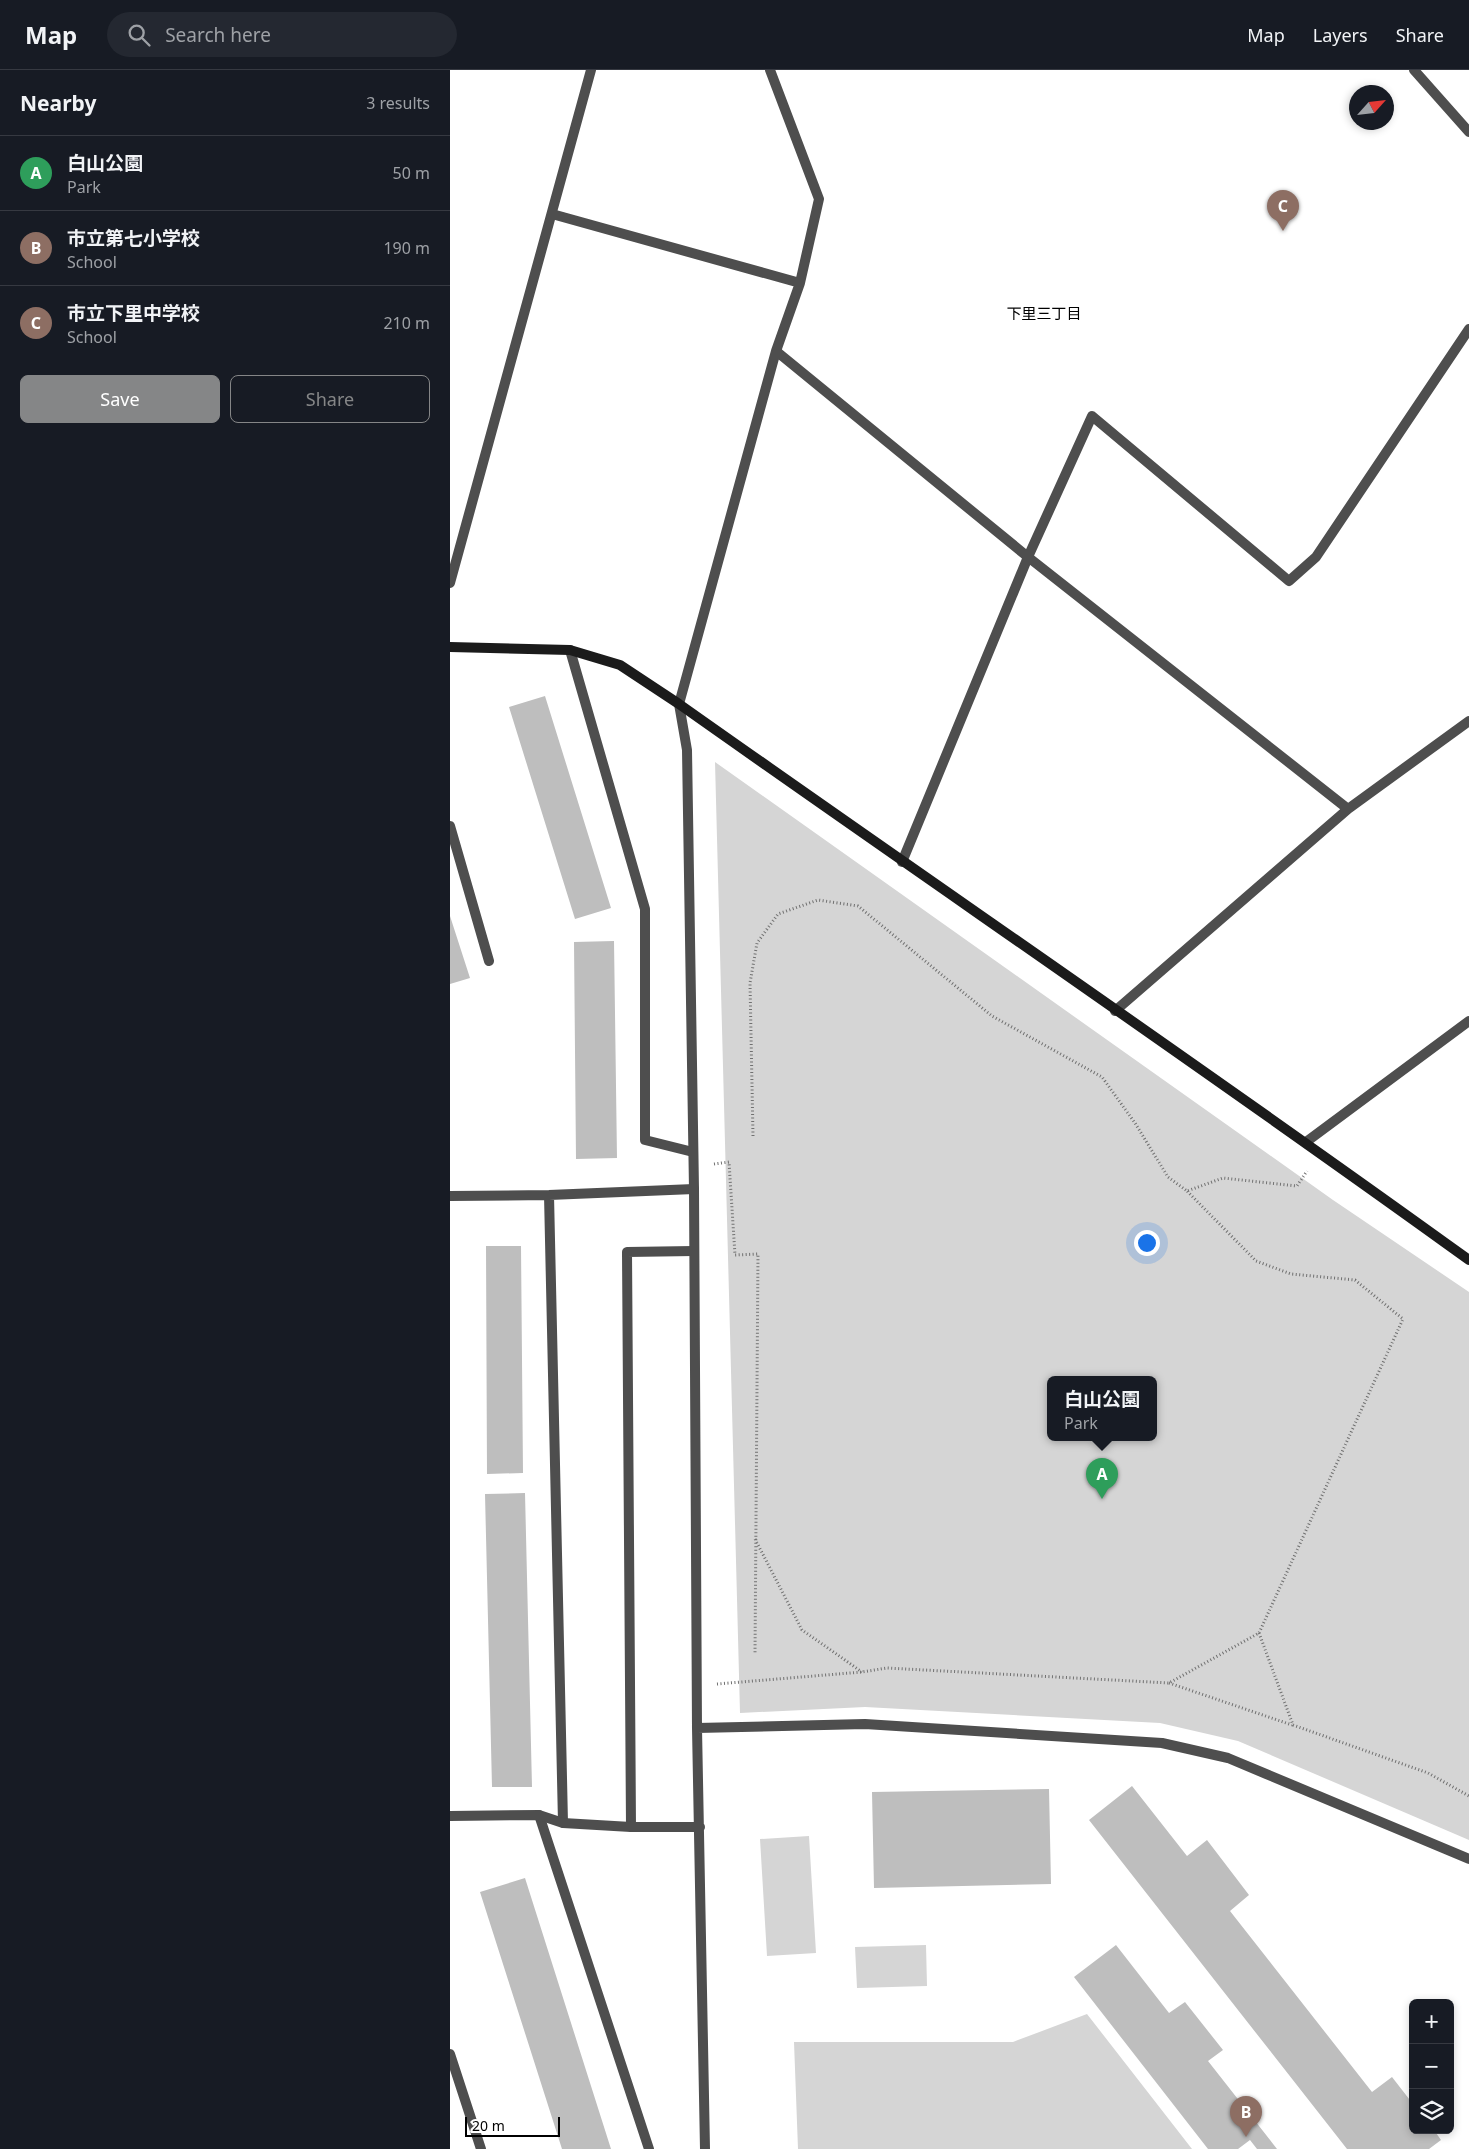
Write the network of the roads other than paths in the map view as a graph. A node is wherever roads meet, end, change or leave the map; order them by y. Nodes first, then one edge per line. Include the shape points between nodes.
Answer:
1 (591, 70) edge
2 (770, 70) edge
3 (1414, 70) edge
4 (1469, 132) edge
5 (552, 214) junction
6 (800, 283) junction
7 (1469, 329) edge
8 (776, 351) junction
9 (1028, 557) junction
10 (450, 583) edge
11 (450, 647) edge
12 (570, 650) junction
13 (679, 704) junction
14 (1469, 721) edge
15 (1348, 809) junction
16 (450, 826) edge
17 (902, 862) junction
18 (489, 960) dead end
19 (1115, 1011) junction
20 (1469, 1021) edge
21 (1306, 1142) junction
22 (693, 1152) junction
23 (694, 1189) junction
24 (549, 1195) junction
25 (450, 1196) edge
26 (694, 1251) junction
27 (1469, 1260) edge
28 (697, 1728) junction
29 (540, 1815) junction
30 (450, 1816) edge
31 (563, 1822) junction
32 (632, 1827) junction
33 (700, 1827) junction
34 (1469, 1859) edge
35 (450, 2054) edge
36 (481, 2149) edge
37 (649, 2149) edge
38 (705, 2149) edge

1 - 5 street
2 - 6 street via 819,199
3 - 4 street
5 - 6 street
5 - 10 street
6 - 8 street
7 - 9 street via 1316,557 1288,581 1092,416
8 - 9 street
8 - 13 street
9 - 15 street
9 - 17 street
11 - 12 street
12 - 13 street via 620,665
12 - 22 street via 645,909 645,1140
13 - 17 street
13 - 22 street via 687,750
14 - 15 street
15 - 19 street
16 - 18 street
17 - 19 street
19 - 21 street
20 - 21 street
21 - 27 street
22 - 23 street
23 - 24 street
23 - 26 street
24 - 25 street
24 - 31 street
26 - 28 street
26 - 32 street via 627,1252
28 - 33 street
28 - 34 street via 866,1724 1162,1743 1228,1758
29 - 30 street
29 - 31 street
29 - 37 street
31 - 32 street
32 - 33 street
33 - 38 street
35 - 36 street

